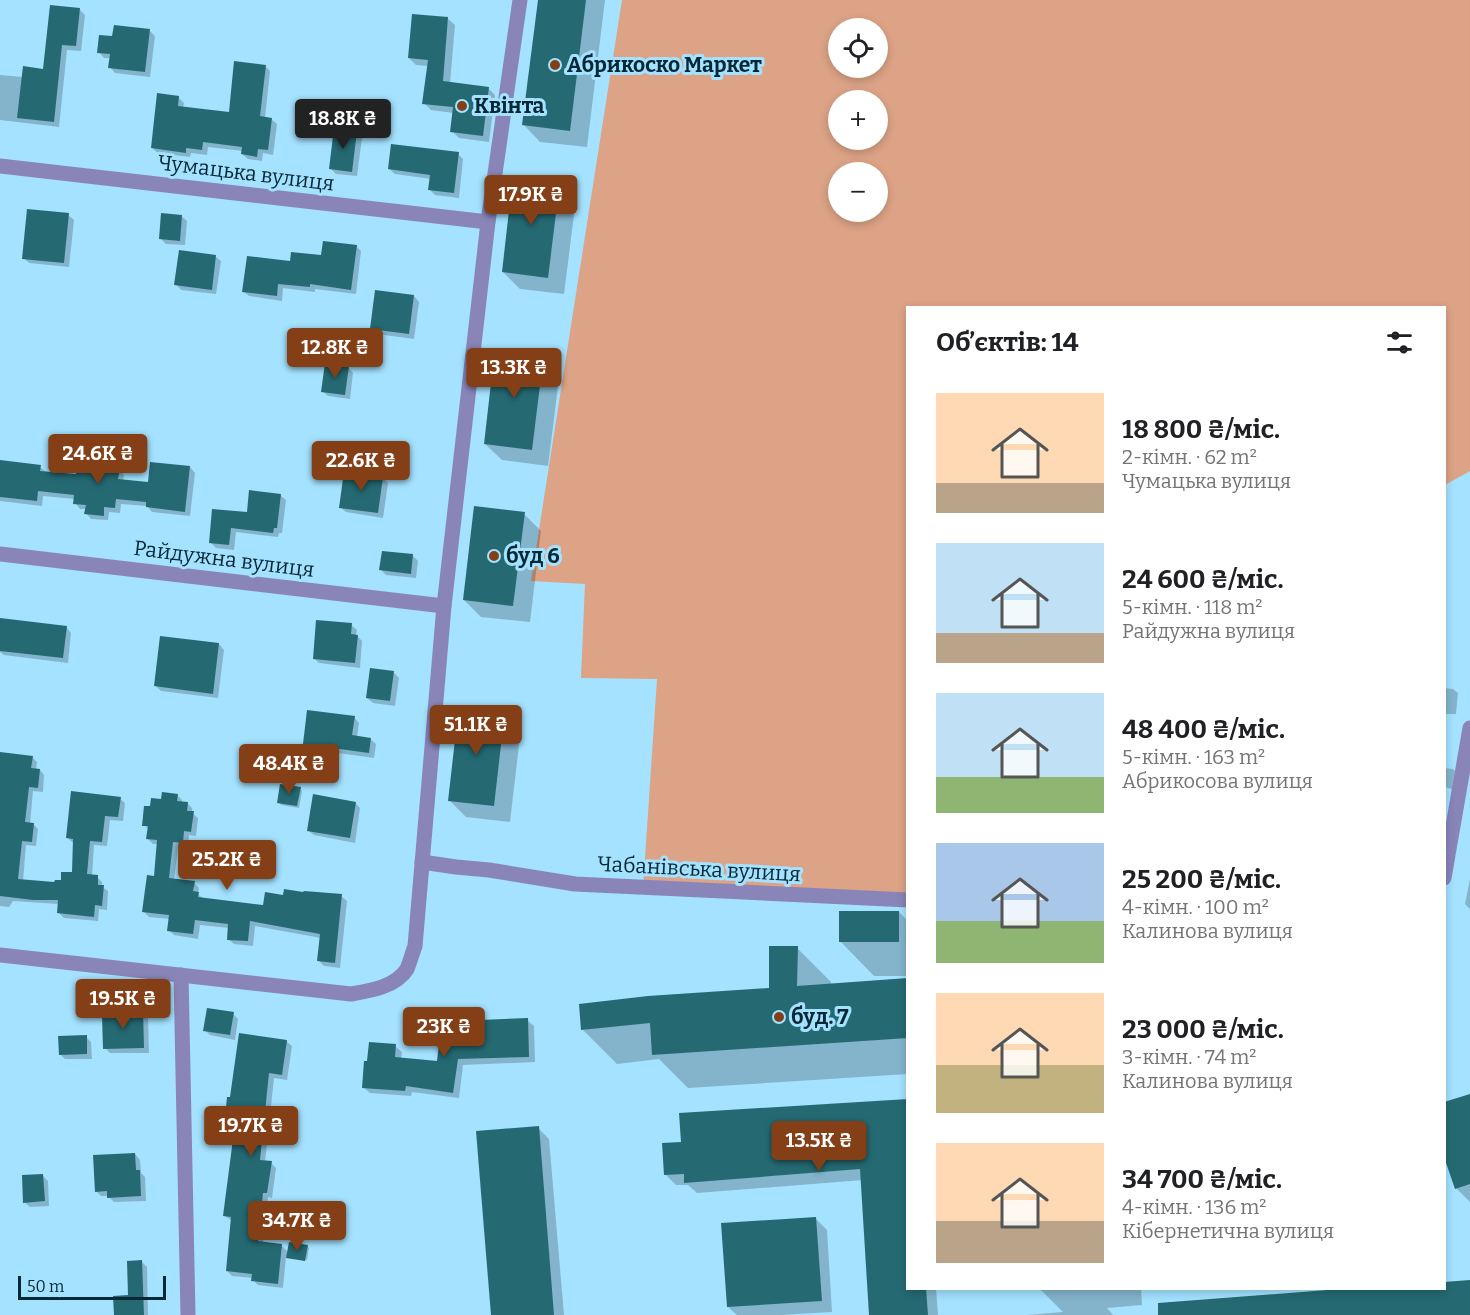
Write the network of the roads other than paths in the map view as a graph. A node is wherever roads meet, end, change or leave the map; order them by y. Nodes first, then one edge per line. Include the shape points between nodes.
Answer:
1 (520, 0) edge
2 (0, 166) edge
3 (488, 222) junction
4 (0, 554) edge
5 (444, 606) junction
6 (1470, 728) edge
7 (423, 862) junction
8 (1446, 866) edge
9 (906, 900) edge
10 (0, 955) edge
11 (181, 975) junction
12 (188, 1315) edge

1 - 3 street
2 - 3 street, Чумацька вулиця
3 - 5 street
4 - 5 street, Райдужна вулиця
5 - 7 street
6 - 8 street
7 - 9 street, Чабанівська вулиця via 575,884
7 - 11 street via 415,946 406,970 395,981 372,991 351,994
10 - 11 street
11 - 12 street

